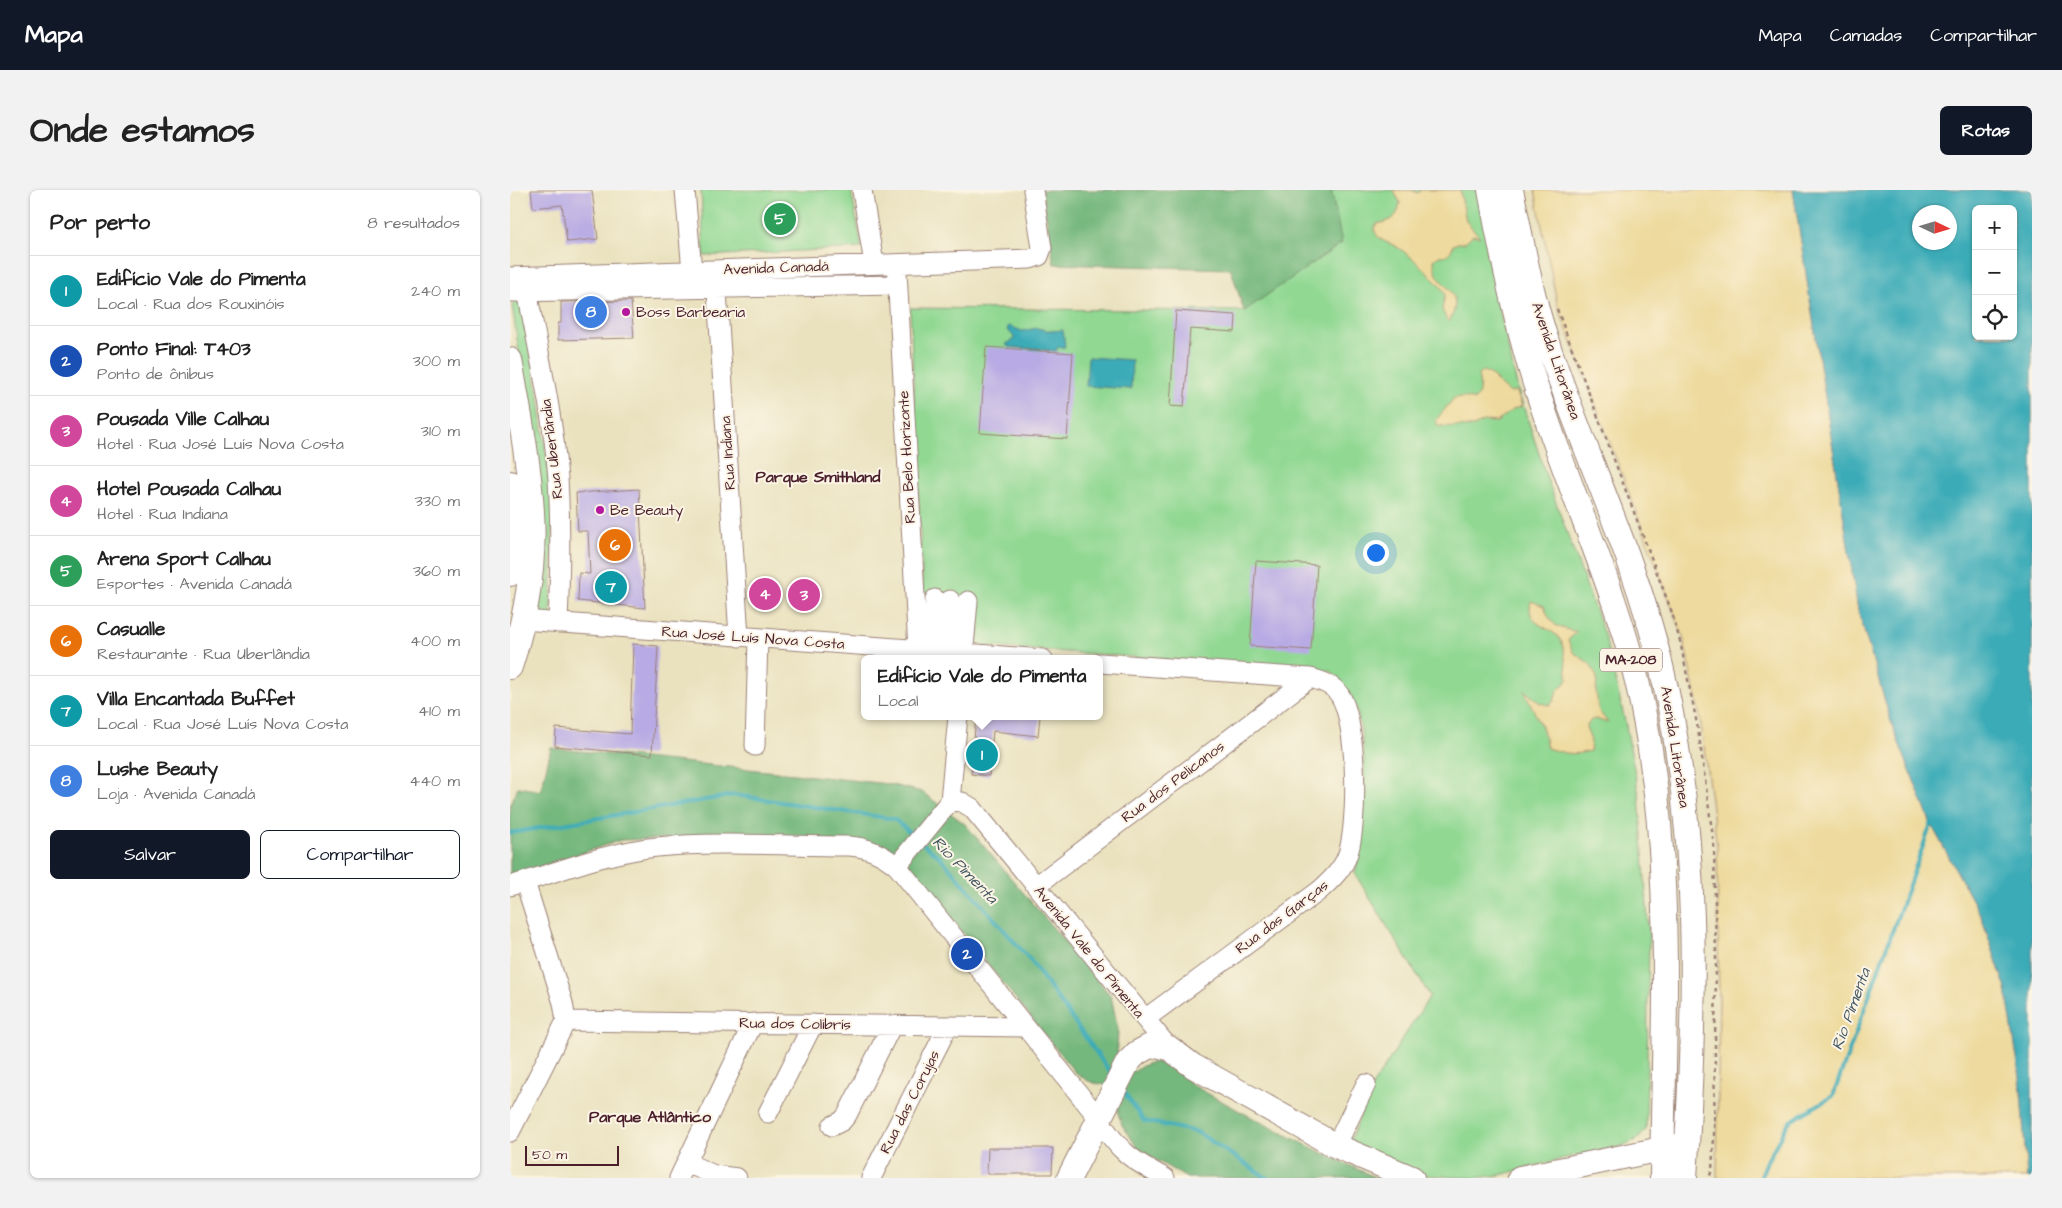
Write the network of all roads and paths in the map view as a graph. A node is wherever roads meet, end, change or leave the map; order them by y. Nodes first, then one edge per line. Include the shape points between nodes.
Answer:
1 (686, 190) edge
2 (862, 190) edge
3 (1033, 190) edge
4 (1490, 190) edge
5 (1511, 190) edge
6 (1498, 234) junction
7 (874, 264) junction
8 (897, 264) junction
9 (1529, 275) junction
10 (693, 279) junction
11 (716, 279) junction
12 (518, 284) edge
13 (898, 285) junction
14 (1517, 321) junction
15 (510, 360) edge
16 (1553, 360) junction
17 (510, 482) edge
18 (510, 574) edge
19 (523, 620) junction
20 (558, 623) junction
21 (748, 637) junction
22 (945, 653) edge
23 (978, 655) edge
24 (1103, 663) edge
25 (510, 667) edge
26 (1310, 678) junction
27 (957, 720) edge
28 (755, 746) dead end
29 (944, 807) junction
30 (902, 860) junction
31 (517, 884) edge
32 (1036, 886) junction
33 (1144, 1019) junction
34 (566, 1021) junction
35 (753, 1023) junction
36 (813, 1024) junction
37 (892, 1025) junction
38 (948, 1026) junction
39 (1025, 1027) junction
40 (1158, 1047) junction
41 (1366, 1084) dead end
42 (1100, 1111) junction
43 (768, 1113) dead end
44 (832, 1126) dead end
45 (510, 1132) edge
46 (1687, 1142) junction
47 (1336, 1146) junction
48 (1662, 1150) junction
49 (683, 1170) edge
50 (737, 1178) edge
51 (871, 1178) edge
52 (1069, 1178) edge
53 (1165, 1178) edge
54 (1412, 1178) edge
55 (1520, 1178) edge
56 (1662, 1178) edge
57 (1685, 1178) edge

1 - 10 street
2 - 7 street
3 - 8 street, Avenida Canadá via 1042,242 1041,254 1035,259
4 - 6 main road, Avenida Litorânea / MA-208
5 - 9 main road, Avenida Litorânea / MA-208
6 - 9 main road via 1513,278 1522,282
6 - 14 main road, Avenida Litorânea / MA-208
7 - 8 street, Avenida Canadá
7 - 11 street, Avenida Canadá
8 - 13 street, Rua Belo Horizonte
9 - 16 main road, Avenida Litorânea / MA-208
10 - 11 street, Avenida Canadá
10 - 12 street, Avenida Canadá
11 - 13 street, Avenida Canadá
11 - 21 street, Rua Indiana
12 - 20 street, Rua Uberlândia via 553,434 560,548
13 - 22 street, Rua Belo Horizonte
14 - 16 main road via 1522,314 1532,314 1543,348
14 - 48 main road, Avenida Litorânea / MA-208 via 1546,418 1623,631 1646,726 1659,821 1665,923
15 - 19 main road via 532,514
16 - 46 main road, Avenida Litorânea / MA-208 via 1640,593 1675,733 1691,890
17 - 18 main road
19 - 20 street, Rua José Luís Nova Costa
19 - 25 main road
20 - 21 street, Rua José Luís Nova Costa
21 - 22 street, Rua José Luís Nova Costa
21 - 28 street, Rua Indiana
22 - 22 street via 951,600
22 - 23 street, Rua José Luís Nova Costa
24 - 26 street
26 - 32 street, Rua dos Pelicanos
26 - 33 street, Rua das Garças via 1339,692 1347,707 1353,736 1353,816 1351,846 1346,859 1340,870 1319,891
27 - 29 street
29 - 30 street
29 - 32 street, Avenida Vale do Pimenta via 962,802 972,808
30 - 31 street via 856,846 690,846 634,851
30 - 39 street
31 - 34 street via 563,1003
32 - 33 street, Avenida Vale do Pimenta
33 - 40 street, Avenida Vale do Pimenta
34 - 35 street, Rua dos Colibrís
34 - 45 street
35 - 36 street, Rua dos Colibrís
35 - 49 street
36 - 37 street, Rua dos Colibrís
36 - 43 street
37 - 38 street, Rua dos Colibrís
37 - 44 street via 847,1115
38 - 39 street, Rua dos Colibrís
38 - 51 street, Rua das Corujas
39 - 42 street
40 - 42 main road via 1137,1053 1128,1062
40 - 47 main road
41 - 47 street
42 - 52 main road
42 - 53 street via 1118,1146 1128,1157
46 - 48 main road
46 - 57 main road, Avenida Litorânea
47 - 54 main road
48 - 55 main road
48 - 56 main road, Avenida Litorânea
49 - 50 street

